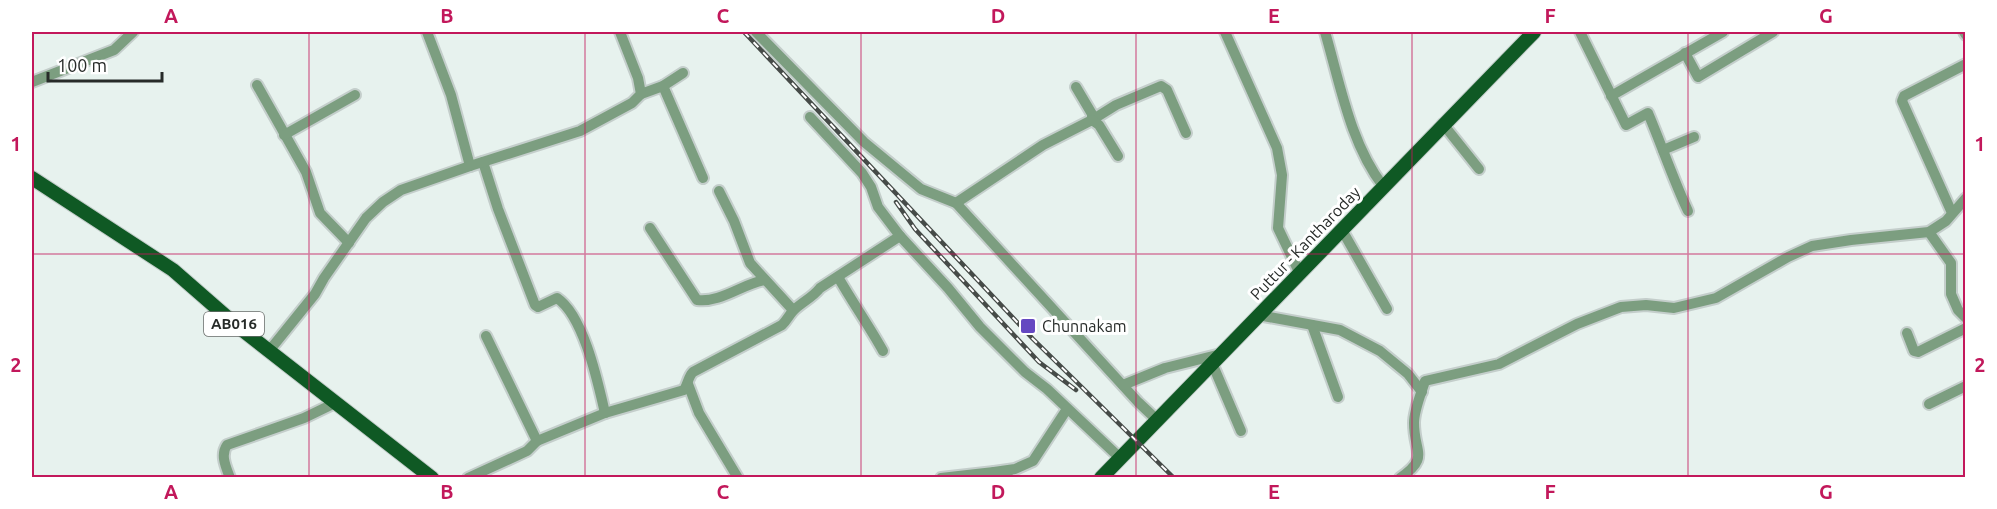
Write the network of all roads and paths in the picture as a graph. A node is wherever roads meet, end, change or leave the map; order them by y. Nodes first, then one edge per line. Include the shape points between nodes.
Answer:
1 (133, 32) edge
2 (427, 32) edge
3 (620, 32) edge
4 (756, 32) edge
5 (1225, 32) edge
6 (1325, 32) edge
7 (1534, 32) edge
8 (1580, 32) edge
9 (1723, 32) edge
10 (1773, 32) edge
11 (1685, 53) junction
12 (1965, 64) edge
13 (683, 73) dead end
14 (32, 82) edge
15 (257, 85) dead end
16 (663, 86) junction
17 (1076, 87) dead end
18 (641, 94) junction
19 (355, 95) dead end
20 (1611, 96) junction
21 (810, 117) dead end
22 (1092, 120) junction
23 (1443, 124) junction
24 (1186, 133) dead end
25 (284, 135) junction
26 (1694, 137) dead end
27 (1663, 150) junction
28 (1118, 156) dead end
29 (483, 162) junction
30 (470, 166) junction
31 (1479, 169) dead end
32 (32, 178) edge
33 (703, 178) dead end
34 (1383, 186) junction
35 (719, 191) dead end
36 (1965, 198) edge
37 (956, 203) junction
38 (1688, 211) dead end
39 (1952, 213) junction
40 (650, 228) dead end
41 (1342, 230) junction
42 (1929, 232) junction
43 (900, 236) junction
44 (349, 243) junction
45 (1300, 274) junction
46 (838, 278) junction
47 (765, 280) junction
48 (1387, 309) dead end
49 (793, 310) junction
50 (1258, 315) junction
51 (1965, 318) edge
52 (1312, 325) junction
53 (1965, 328) edge
54 (1908, 333) dead end
55 (486, 336) dead end
56 (269, 351) junction
57 (884, 351) dead end
58 (1217, 358) junction
59 (688, 384) junction
60 (1123, 385) junction
61 (1965, 386) edge
62 (1422, 392) junction
63 (1338, 397) dead end
64 (335, 403) junction
65 (1929, 404) dead end
66 (1067, 409) junction
67 (605, 413) junction
68 (1156, 419) junction
69 (1241, 431) dead end
70 (537, 441) junction
71 (1120, 458) junction
72 (994, 472) junction
73 (230, 477) edge
74 (432, 477) edge
75 (468, 477) edge
76 (738, 477) edge
77 (941, 477) edge
78 (1009, 477) edge
79 (1101, 477) edge
80 (1400, 477) edge

1 - 14 street via 114,50
2 - 30 street via 451,95
3 - 18 street
4 - 37 street via 864,142 921,189
5 - 45 street via 1277,148 1282,175 1278,228
6 - 34 street via 1354,131 1372,172
7 - 23 main road, Puttur - Kantharoday
8 - 20 street
9 - 11 street
10 - 11 street via 1698,77
11 - 20 street
12 - 39 street via 1904,96 1902,101
13 - 16 street
15 - 25 street
16 - 18 street
16 - 33 street
17 - 22 street
18 - 29 street via 632,103 580,131
19 - 25 street
20 - 27 street via 1626,125 1648,114
21 - 43 street via 862,172 878,207
22 - 24 street via 1161,86 1167,90
22 - 28 street
22 - 37 street via 1044,145
23 - 31 street
23 - 34 main road, Puttur - Kantharoday
25 - 44 street via 306,172 320,213
26 - 27 street
27 - 38 street
29 - 30 street
29 - 67 street via 535,305 557,298 564,302 591,357
30 - 44 street via 401,190 366,219
32 - 56 main road, AB016 via 173,270
34 - 41 main road, Puttur - Kantharoday
35 - 47 street via 750,262
36 - 39 street
37 - 60 street
39 - 42 street
40 - 47 street via 697,300 708,301
41 - 45 main road, Puttur - Kantharoday
41 - 48 street
42 - 51 street via 1951,263 1952,294
42 - 62 street via 1812,246 1716,298 1674,308 1622,307 1577,324 1499,364 1425,381
43 - 46 street
43 - 66 street via 980,327
44 - 56 street via 315,294
45 - 50 main road, Puttur - Kantharoday
46 - 49 street
46 - 57 street
47 - 49 street
49 - 59 street via 782,325 693,372
50 - 52 street
50 - 58 main road, Puttur - Kantharoday
52 - 62 street via 1340,330 1380,351 1408,374
52 - 63 street
53 - 54 street via 1918,352 1914,351
55 - 70 street
56 - 64 main road, AB016
58 - 60 street via 1165,368
58 - 68 main road, Puttur - Kantharoday
58 - 69 street
59 - 67 street via 684,390
59 - 76 street via 699,413
60 - 68 street
61 - 65 street
62 - 80 street via 1414,422 1419,457 1415,467
64 - 73 street via 227,445 224,456
64 - 74 main road, AB016
66 - 71 street
66 - 72 street via 1033,461
67 - 70 street
68 - 71 main road, Puttur - Kantharoday
70 - 75 street via 527,451
71 - 79 main road, Puttur - Kantharoday
72 - 77 street
72 - 78 street

